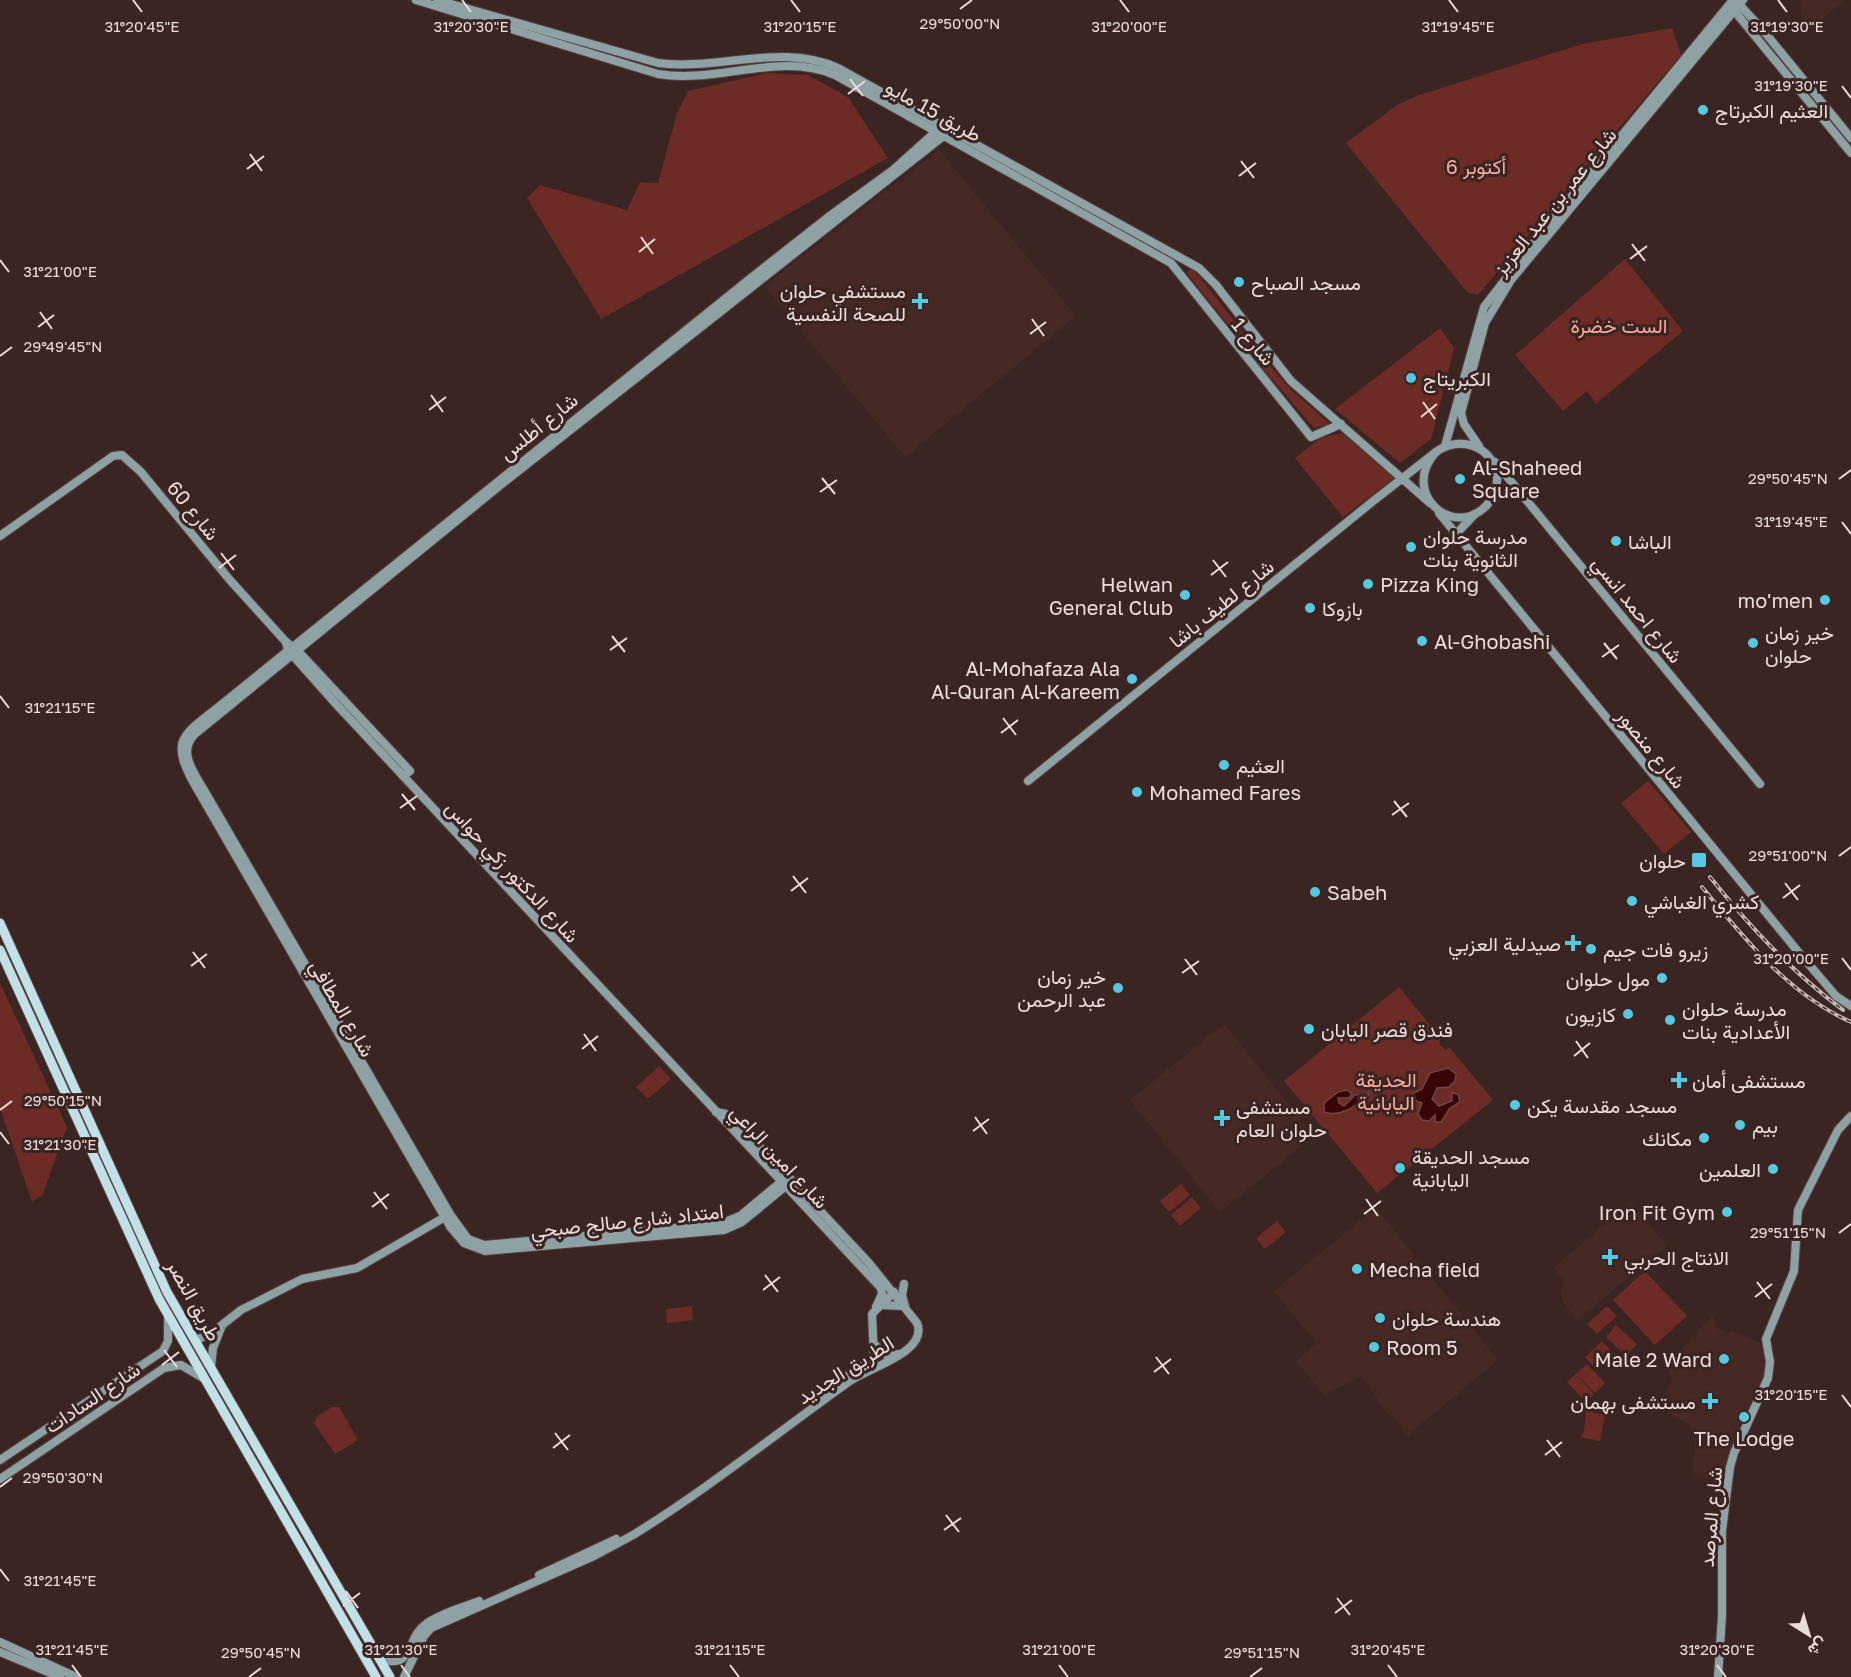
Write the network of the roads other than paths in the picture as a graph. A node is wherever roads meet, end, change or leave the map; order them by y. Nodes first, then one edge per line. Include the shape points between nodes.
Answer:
1 (416, 0) edge
2 (437, 0) edge
3 (1735, 3) edge
4 (794, 61) junction
5 (944, 131) junction
6 (1851, 138) edge
7 (1851, 153) edge
8 (1180, 256) junction
9 (1173, 265) junction
10 (1341, 424) junction
11 (1445, 446) junction
12 (1482, 450) junction
13 (1436, 452) junction
14 (1489, 457) junction
15 (1404, 478) junction
16 (1432, 504) junction
17 (1475, 514) junction
18 (16, 528) junction
19 (1456, 534) junction
20 (0, 536) edge
21 (0, 542) edge
22 (291, 649) junction
23 (188, 767) junction
24 (403, 777) junction
25 (1028, 781) dead end
26 (1760, 784) dead end
27 (0, 923) edge
28 (0, 950) edge
29 (1851, 1006) edge
30 (1851, 1111) edge
31 (716, 1112) joint
32 (85, 1113) junction
33 (1851, 1116) edge
34 (75, 1117) junction
35 (1844, 1122) junction
36 (787, 1181) junction
37 (445, 1217) junction
38 (484, 1248) junction
39 (904, 1284) dead end
40 (894, 1292) junction
41 (904, 1305) junction
42 (877, 1306) junction
43 (168, 1315) junction
44 (225, 1322) junction
45 (195, 1340) junction
46 (875, 1345) junction
47 (906, 1350) junction
48 (145, 1365) junction
49 (211, 1367) junction
50 (151, 1376) junction
51 (205, 1380) junction
52 (0, 1460) edge
53 (0, 1479) edge
54 (293, 1507) junction
55 (282, 1513) junction
56 (301, 1521) junction
57 (290, 1527) junction
58 (0, 1642) edge
59 (0, 1652) edge
60 (380, 1659) junction
61 (60, 1677) edge
62 (76, 1677) edge
63 (376, 1677) edge
64 (390, 1677) edge
65 (404, 1677) edge
66 (1718, 1677) edge

1 - 4 street, طريق 15 مايو via 671,76 705,76
2 - 4 street, طريق 15 مايو via 658,63 690,66
3 - 6 street
3 - 7 street
3 - 11 street, شارع عمر بن عبد العزيز via 1534,241 1484,307
3 - 12 street, شارع عمر بن عبد العزيز via 1491,309 1461,413
4 - 5 street, طريق 15 مايو via 831,64
5 - 8 street, طريق 15 مايو
5 - 9 street, طريق 15 مايو
5 - 22 street, شارع أطلس via 831,214
8 - 9 street
8 - 10 street, شارع منصور via 1216,285 1292,381
9 - 10 street, شارع 1 via 1311,437
10 - 15 street, شارع منصور
11 - 12 street via 1464,443
11 - 13 street
12 - 14 street
13 - 15 street, شارع لطيف باشا
13 - 16 street via 1423,476 1423,486
14 - 17 street via 1497,474 1495,493
14 - 26 street, شارع احمد انسي
15 - 16 street, شارع منصور
15 - 25 street, شارع لطيف باشا
16 - 17 street via 1453,516
16 - 19 street, شارع منصور
17 - 19 street
18 - 20 street, شارع 60
18 - 21 street, شارع 60
18 - 22 street, شارع 60 via 113,456 122,455 141,472
19 - 29 street, شارع منصور via 1836,996
22 - 23 street, شارع أطلس via 191,737 186,752
22 - 24 street, شارع الدكتور زكي حواس
22 - 24 street via 410,771
23 - 37 street, شارع المطافي
23 - 38 street, شارع المطافي via 450,1214 468,1239
24 - 31 street, شارع الدكتور زكي حواس
27 - 32 highway, طريق النصر
28 - 34 highway, طريق النصر
30 - 35 street
31 - 36 street, شارع امين الراعي via 736,1121
32 - 34 highway
32 - 45 highway, طريق النصر via 168,1292
33 - 35 street
34 - 43 highway, طريق النصر
35 - 66 street, شارع المرصد via 1798,1210 1795,1266 1766,1339 1768,1378 1730,1467 1721,1538
36 - 38 street, امتداد شارع صالح صبحي via 740,1216 724,1223
36 - 40 street, شارع امين الراعي
36 - 42 street, شارع امين الراعي via 881,1288
37 - 38 street, شارع المطافي via 464,1243
37 - 44 street via 357,1268 302,1279
39 - 41 street
40 - 41 street, الطريق الجديد
40 - 42 street, الطريق الجديد
41 - 42 street
41 - 47 street, الطريق الجديد via 919,1328 917,1340
42 - 46 street, الطريق الجديد via 871,1321
43 - 48 street, شارع السادات via 167,1344 163,1352
43 - 51 highway, طريق النصر
44 - 45 street via 212,1334
44 - 49 street via 216,1339
45 - 49 highway, طريق النصر
46 - 47 street via 886,1355
46 - 60 street, الطريق الجديد via 874,1357 865,1365 632,1531 426,1623 405,1657 398,1662
47 - 65 street, الطريق الجديد via 854,1378 633,1535 432,1628
48 - 50 street
48 - 52 street, شارع السادات
49 - 54 highway, طريق النصر
50 - 51 street, شارع السادات via 181,1365
50 - 53 street, شارع السادات
51 - 55 highway, طريق النصر
54 - 55 highway via 288,1514
54 - 56 highway, طريق النصر
55 - 57 highway, طريق النصر
56 - 57 highway
56 - 60 highway, طريق النصر
57 - 63 highway, طريق النصر
58 - 62 street
59 - 61 street
60 - 64 highway, طريق النصر

